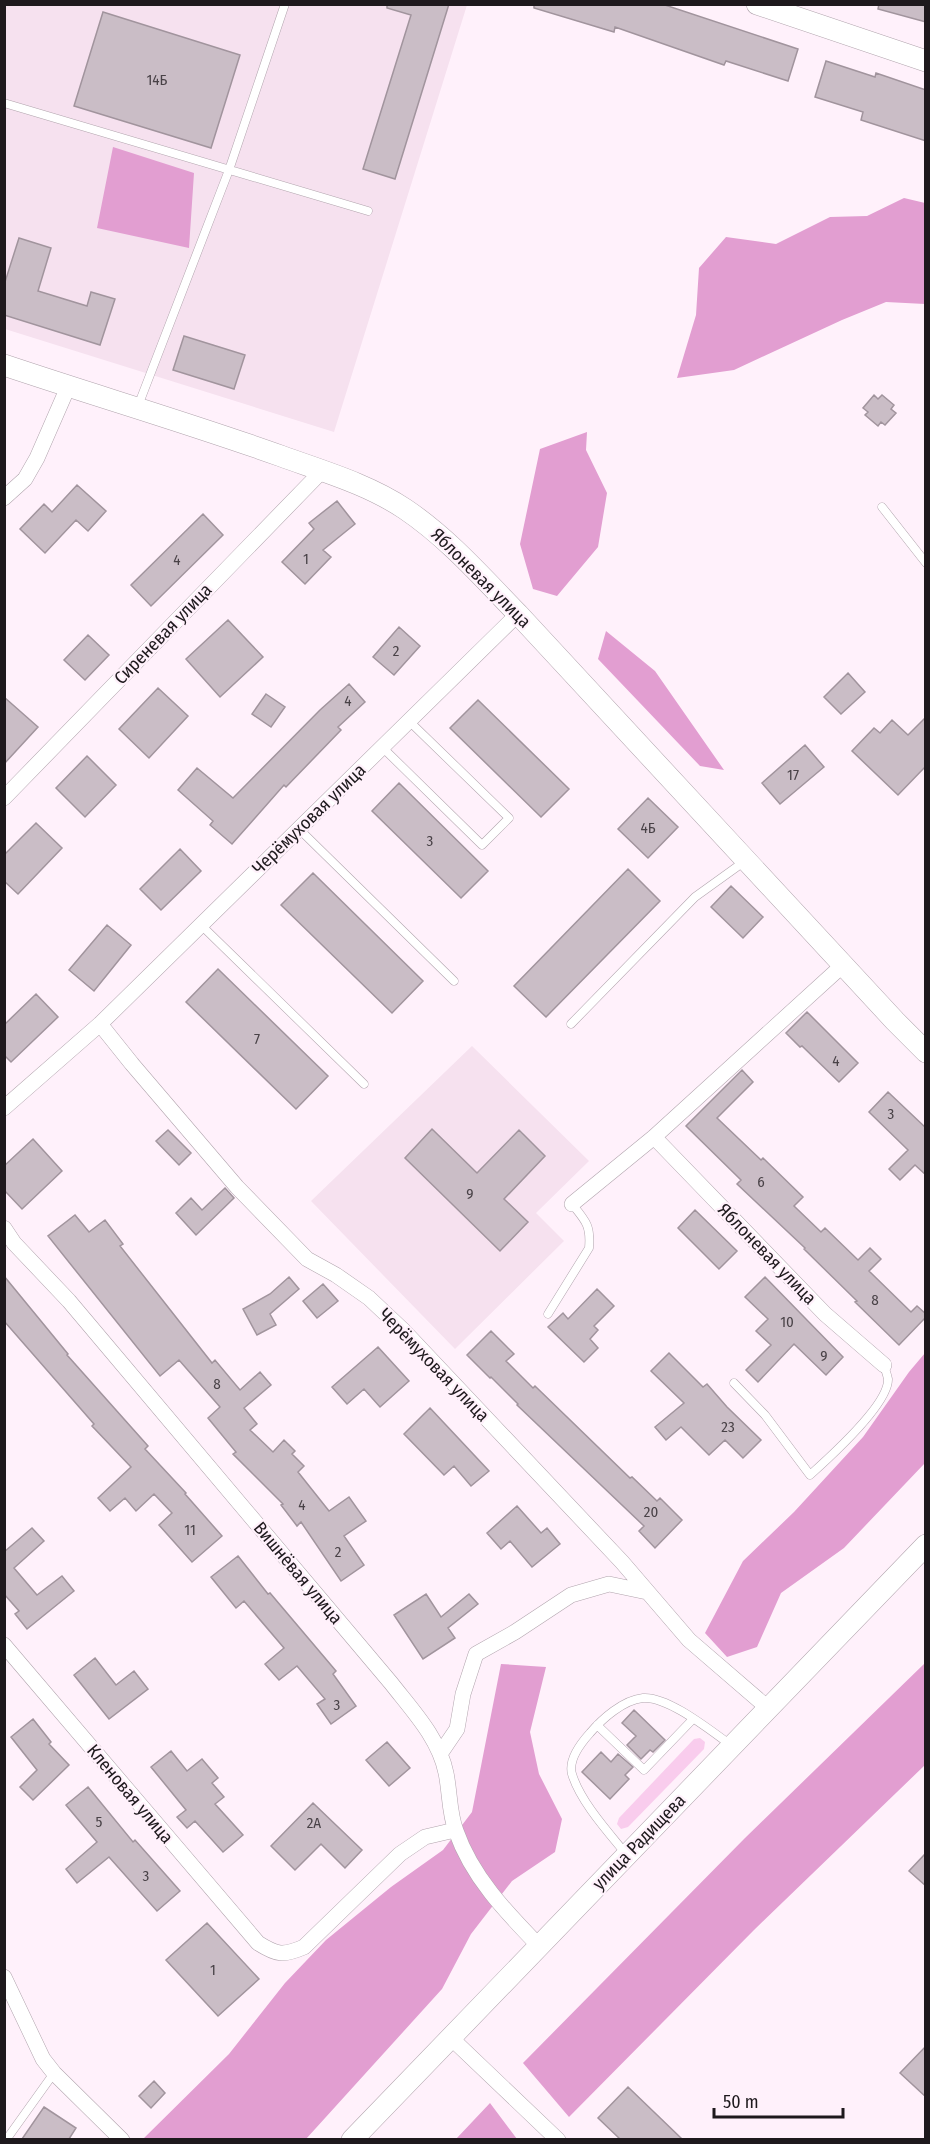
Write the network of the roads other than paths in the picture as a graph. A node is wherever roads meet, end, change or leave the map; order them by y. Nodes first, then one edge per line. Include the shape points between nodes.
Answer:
1 (285, 4) edge
2 (757, 4) edge
3 (926, 61) edge
4 (4, 103) edge
5 (229, 170) junction
6 (368, 211) dead end
7 (4, 366) edge
8 (68, 387) junction
9 (137, 408) junction
10 (322, 471) junction
11 (4, 498) edge
12 (882, 507) dead end
13 (926, 563) edge
14 (518, 614) junction
15 (410, 721) junction
16 (382, 747) junction
17 (4, 798) edge
18 (299, 829) junction
19 (746, 860) junction
20 (201, 925) junction
21 (843, 965) junction
22 (454, 981) dead end
23 (100, 1024) junction
24 (571, 1024) dead end
25 (926, 1052) edge
26 (364, 1084) dead end
27 (4, 1108) edge
28 (654, 1137) junction
29 (572, 1204) joint
30 (4, 1228) edge
31 (9, 1246) edge
32 (548, 1314) dead end
33 (884, 1365) joint
34 (734, 1383) dead end
35 (926, 1545) edge
36 (647, 1592) junction
37 (4, 1644) edge
38 (769, 1709) junction
39 (693, 1719) junction
40 (597, 1725) junction
41 (733, 1746) junction
42 (440, 1754) junction
43 (455, 1830) junction
44 (627, 1856) junction
45 (539, 1946) junction
46 (4, 1977) edge
47 (450, 2037) junction
48 (54, 2073) junction
49 (6, 2139) edge
50 (122, 2139) edge
51 (352, 2139) edge
52 (558, 2139) edge

1 - 5 lane
2 - 3 street
4 - 5 lane
5 - 6 lane
5 - 9 lane
7 - 8 street, Яблоневая улица
8 - 9 street, Яблоневая улица
8 - 11 street via 25,479
9 - 10 street, Яблоневая улица
10 - 14 street, Яблоневая улица via 368,489 431,528
10 - 17 street, Сиреневая улица
12 - 13 lane
14 - 15 street, Черёмуховая улица
14 - 19 street, Яблоневая улица
15 - 16 street, Черёмуховая улица
15 - 16 lane via 509,818 482,845
16 - 18 street, Черёмуховая улица
18 - 20 street, Черёмуховая улица
18 - 22 lane
19 - 21 street, Яблоневая улица
19 - 24 lane via 695,897
20 - 23 street, Черёмуховая улица
20 - 26 lane
21 - 25 street, Яблоневая улица
21 - 28 street
23 - 27 street, Черёмуховая улица
23 - 36 street, Черёмуховая улица via 237,1187 307,1259 369,1298 403,1330
28 - 29 street
28 - 33 street, Яблоневая улица via 825,1314
29 - 32 lane via 588,1223 589,1248
30 - 31 street, Вишнёвая улица
31 - 42 street, Вишнёвая улица via 69,1301 384,1674
33 - 34 lane via 888,1380 867,1420 810,1475 765,1415
35 - 38 street, улица Радищева
36 - 38 street, Черёмуховая улица via 689,1640
36 - 42 street via 609,1584 571,1595 476,1654 457,1729
37 - 43 street, Кленовая улица via 258,1943 272,1952 288,1953 304,1947 400,1854 425,1837
38 - 41 street, улица Радищева
39 - 40 lane via 663,1702 644,1698 626,1704
39 - 40 lane via 644,1770
39 - 41 lane
40 - 44 lane via 573,1759 572,1771 579,1790
41 - 44 street, улица Радищева
42 - 43 street, Вишнёвая улица
43 - 45 street, Вишнёвая улица via 470,1863 502,1908
44 - 45 street, улица Радищева
45 - 47 street, улица Радищева
46 - 48 street via 43,2059
47 - 51 street, улица Радищева
47 - 52 street
48 - 49 lane
48 - 50 street

